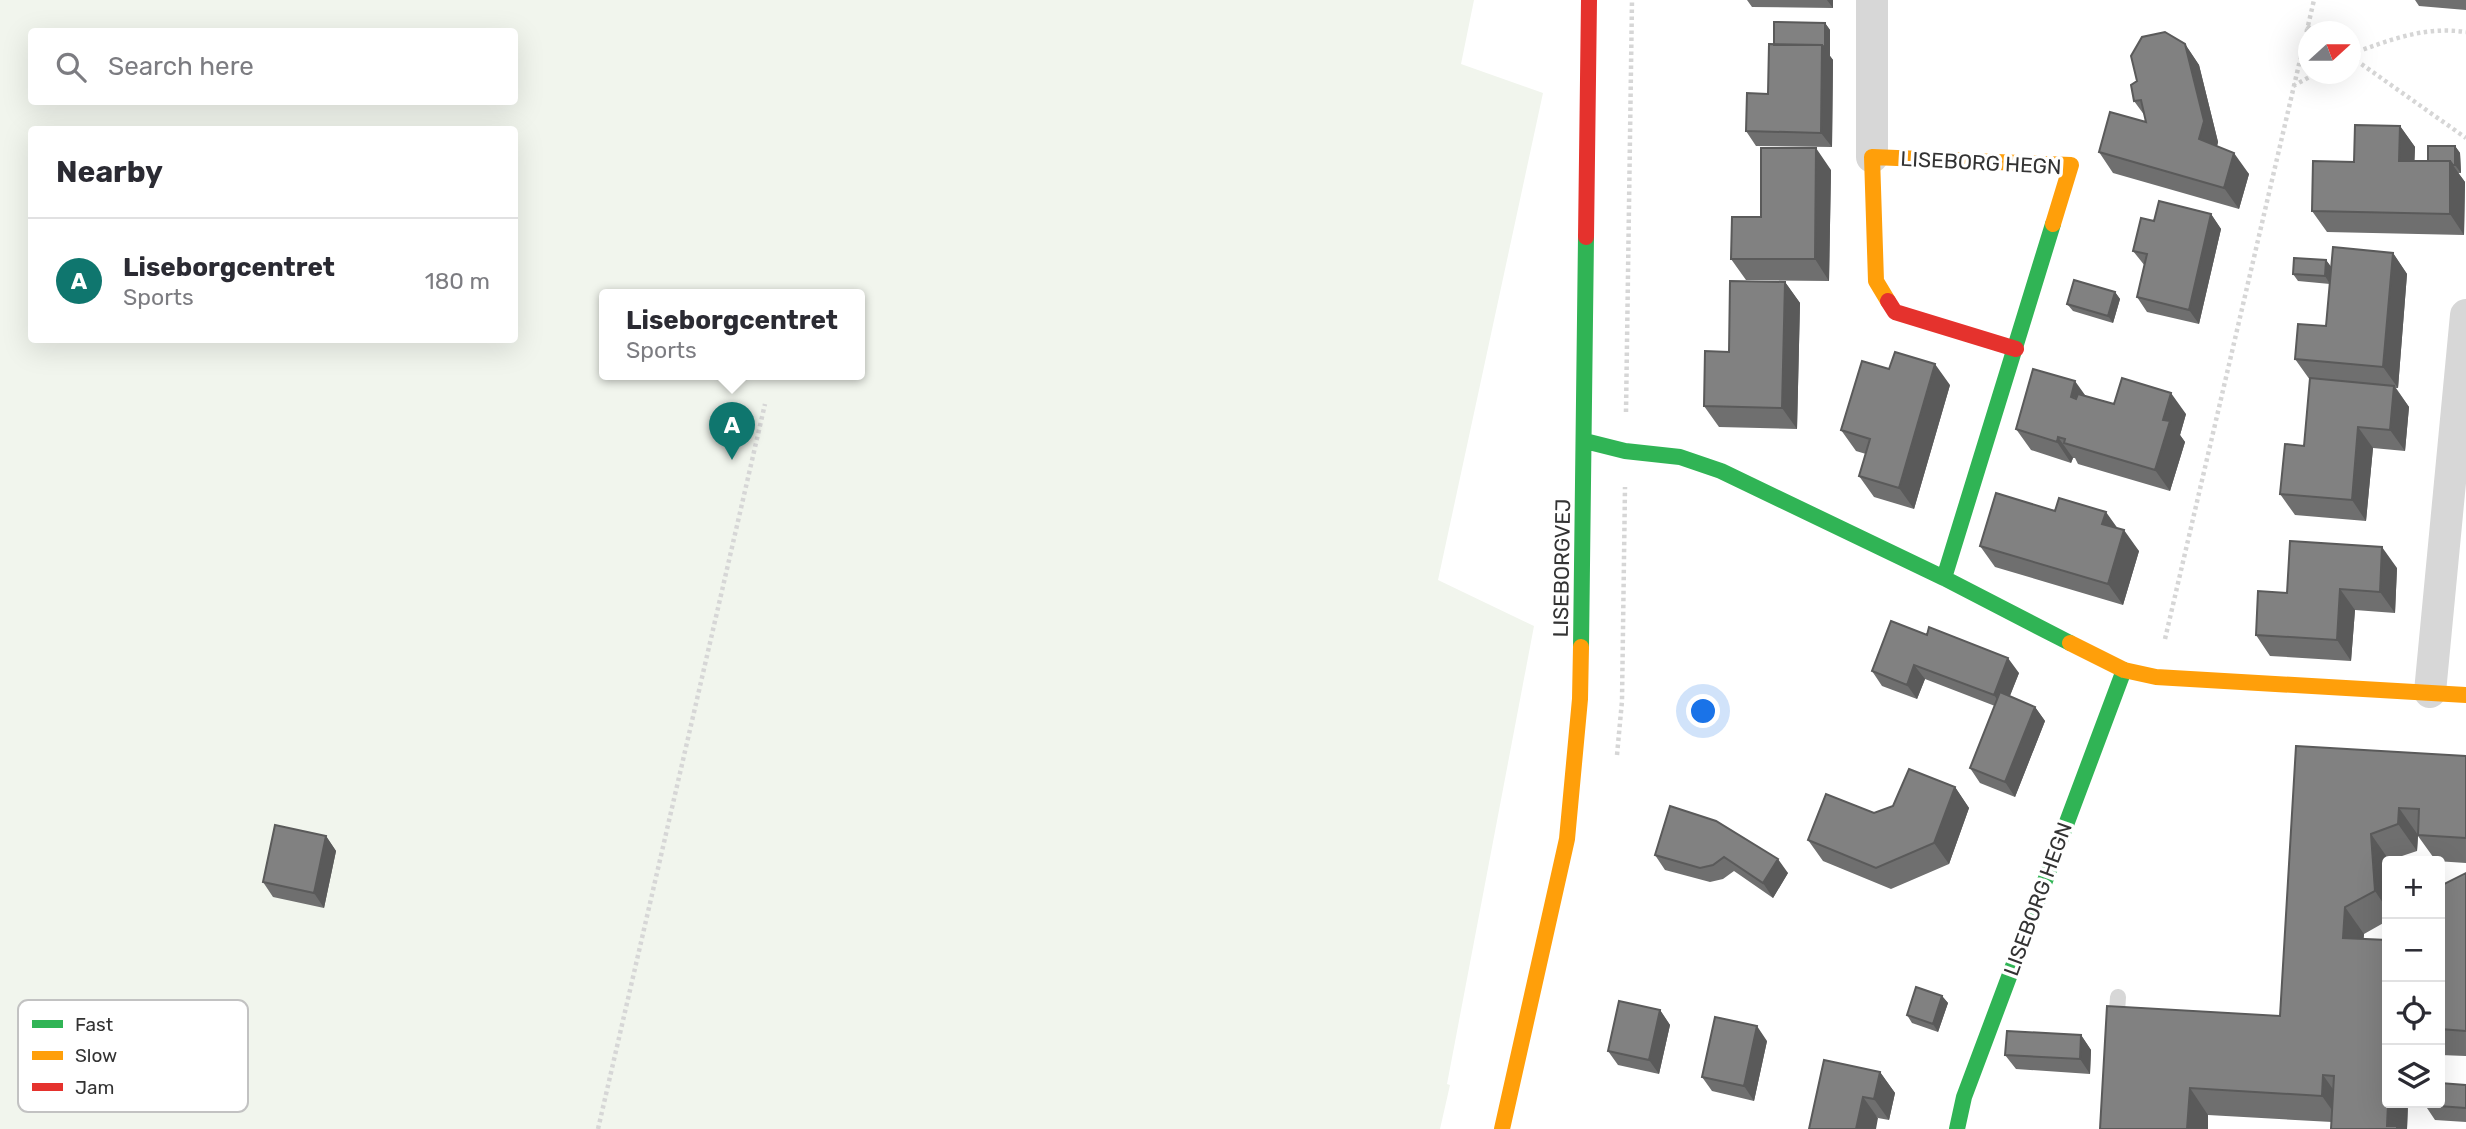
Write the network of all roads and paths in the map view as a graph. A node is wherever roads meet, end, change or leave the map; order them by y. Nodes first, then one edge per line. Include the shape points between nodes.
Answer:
1 (1589, 0) edge
2 (1872, 0) edge
3 (2314, 0) edge
4 (2308, 21) edge
5 (2466, 33) edge
6 (2361, 51) edge
7 (2361, 63) edge
8 (2298, 65) edge
9 (2298, 83) edge
10 (2293, 86) junction
11 (2466, 138) edge
12 (1872, 157) junction
13 (2466, 315) edge
14 (2017, 349) junction
15 (765, 404) dead end
16 (1585, 441) junction
17 (1944, 578) junction
18 (2123, 670) junction
19 (2156, 677) junction
20 (2430, 692) junction
21 (2466, 695) edge
22 (2118, 997) dead end
23 (2116, 1036) edge
24 (598, 1129) edge
25 (1502, 1129) edge
26 (1957, 1129) edge

1 - 16 street, LISEBORGVEJ
2 - 12 street, LISEBORG HEGN
3 - 4 path
5 - 6 path via 2443,29 2404,35
7 - 11 path
8 - 10 path
9 - 10 path
10 - 19 path
12 - 14 street, LISEBORG HEGN via 1875,281 1895,312
12 - 14 street, LISEBORG HEGN via 2071,164
13 - 20 street
14 - 17 street, LISEBORG HEGN
15 - 24 path
16 - 17 street via 1680,457 1721,471
16 - 25 street, LISEBORGVEJ via 1580,699 1567,839
17 - 18 street
18 - 19 street
18 - 26 street, LISEBORG HEGN via 1964,1097
19 - 20 street
20 - 21 street
22 - 23 lane

